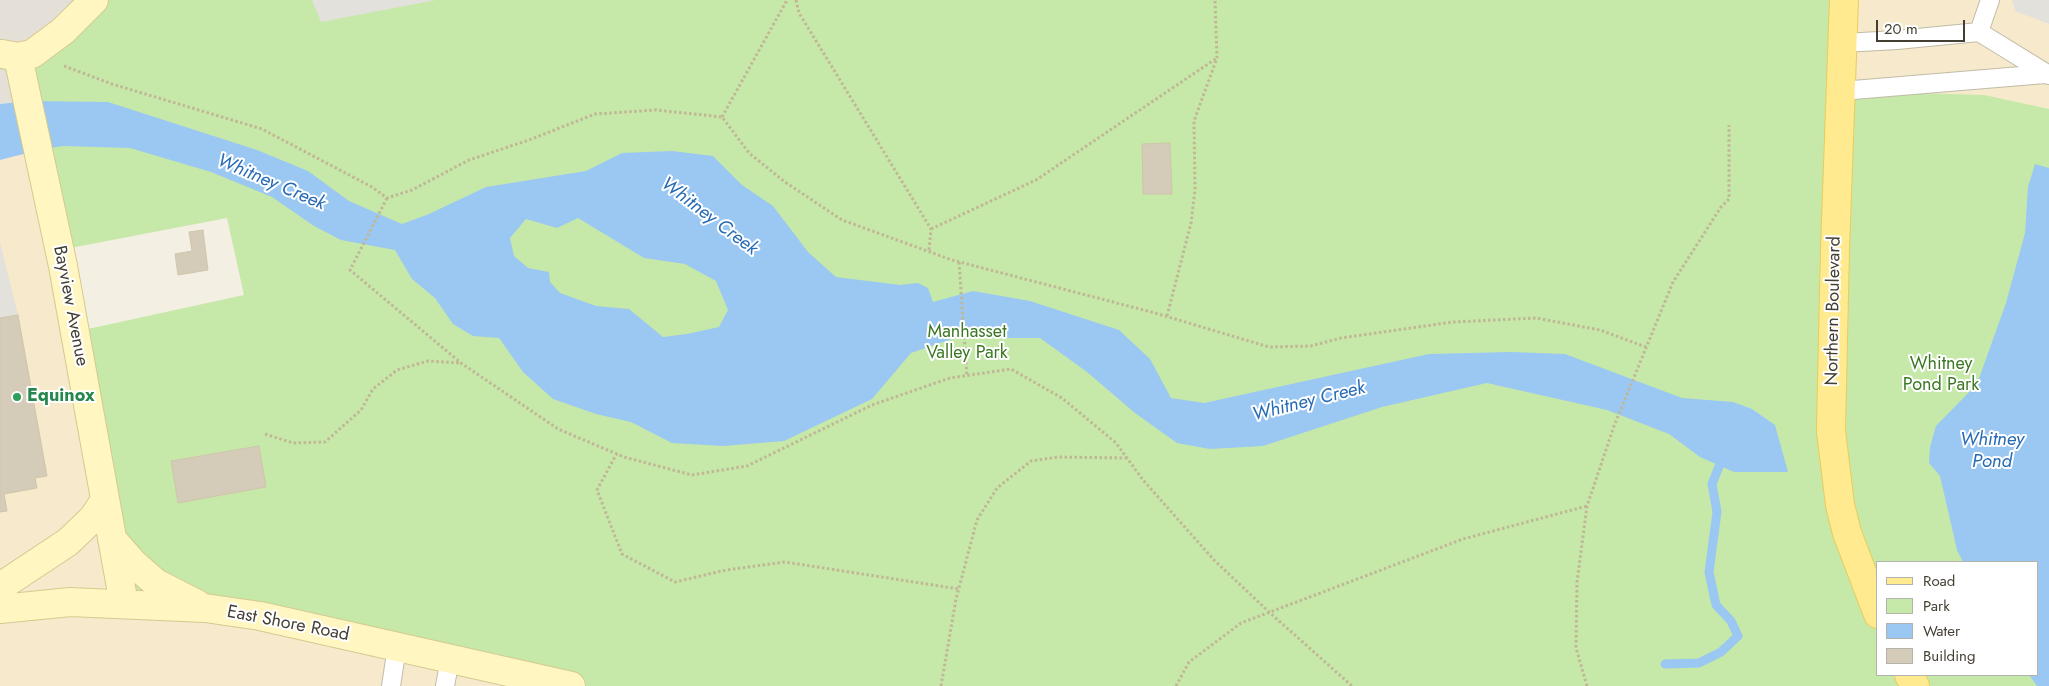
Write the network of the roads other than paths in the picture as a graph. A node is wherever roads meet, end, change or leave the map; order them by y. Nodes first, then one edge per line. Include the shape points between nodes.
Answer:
1 (94, 0) edge
2 (1844, 0) edge
3 (1990, 0) edge
4 (1979, 32) junction
5 (1843, 43) junction
6 (17, 55) edge
7 (2047, 74) edge
8 (1841, 91) junction
9 (105, 500) junction
10 (112, 539) junction
11 (0, 587) edge
12 (124, 604) junction
13 (205, 608) junction
14 (0, 609) edge
15 (1876, 609) edge
16 (397, 647) junction
17 (450, 659) junction
18 (391, 686) edge
19 (445, 686) edge
20 (571, 686) edge

1 - 6 street via 63,31
2 - 5 main road, Northern Boulevard
3 - 4 lane
4 - 5 lane
4 - 7 lane
5 - 8 main road, Northern Boulevard
6 - 9 street, Bayview Avenue via 63,266
7 - 8 lane
8 - 15 main road, Northern Boulevard via 1831,431 1846,533
9 - 10 street, Bayview Avenue
9 - 11 street via 93,518 68,542
10 - 12 street, Bayview Avenue
10 - 13 street via 156,583
12 - 13 street, East Shore Road
12 - 14 street, East Shore Road via 70,602
13 - 16 street, East Shore Road via 260,616
16 - 17 street, East Shore Road
16 - 18 lane
17 - 19 lane
17 - 20 street, East Shore Road

